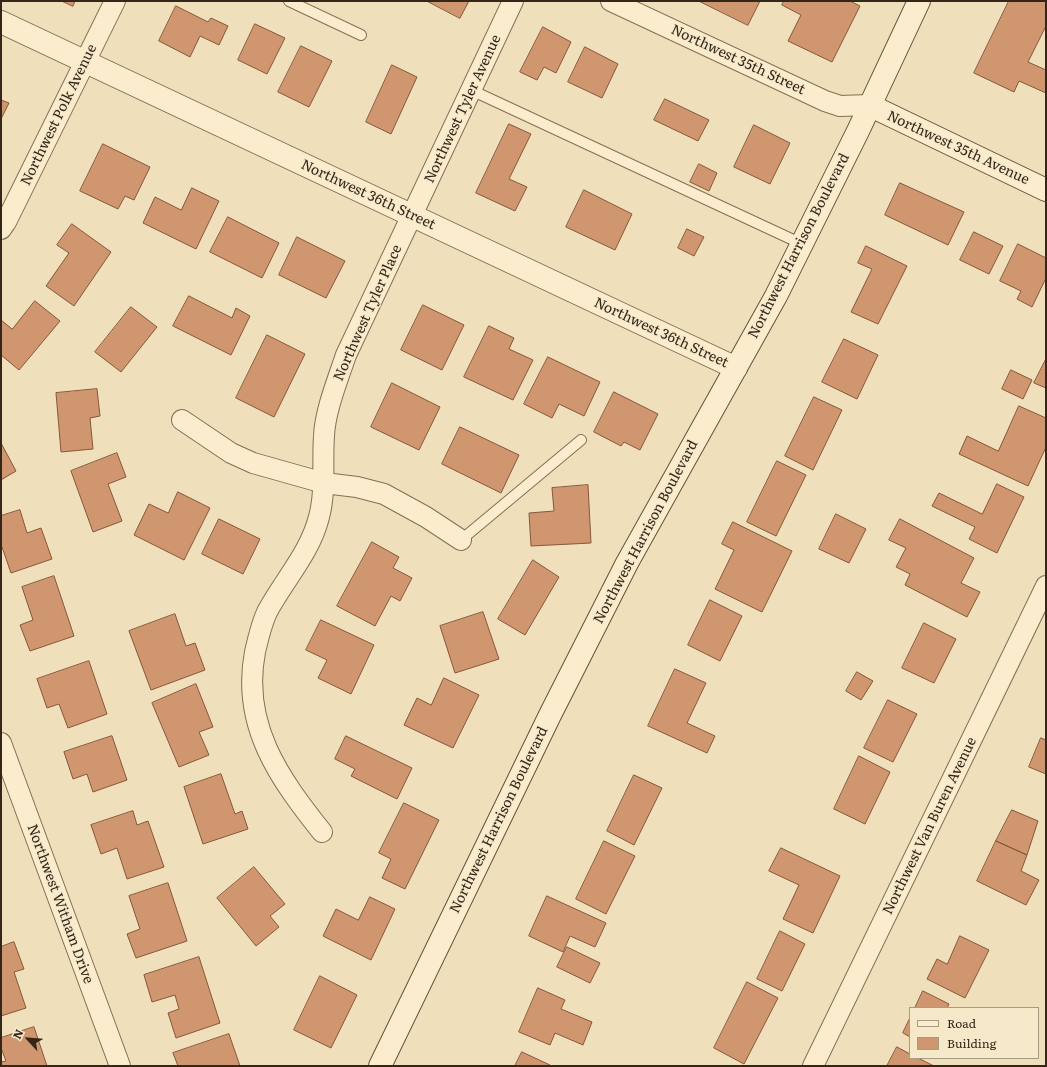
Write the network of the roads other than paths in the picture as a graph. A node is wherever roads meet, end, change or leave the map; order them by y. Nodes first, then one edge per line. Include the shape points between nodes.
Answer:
1 (115, 1) edge
2 (289, 1) edge
3 (513, 1) edge
4 (611, 1) edge
5 (919, 1) edge
6 (1, 22) edge
7 (361, 35) dead end
8 (86, 62) junction
9 (471, 90) junction
10 (869, 106) junction
11 (1046, 190) edge
12 (412, 216) junction
13 (1, 229) edge
14 (802, 244) junction
15 (736, 368) junction
16 (182, 420) dead end
17 (581, 440) dead end
18 (324, 483) junction
19 (461, 540) joint
20 (1046, 586) edge
21 (1, 743) edge
22 (322, 832) dead end
23 (120, 1066) edge
24 (380, 1066) edge
25 (813, 1066) edge

1 - 8 street, Northwest Polk Avenue
2 - 7 lane
3 - 9 street, Northwest Tyler Avenue
4 - 10 street, Northwest 35th Street via 825,101 840,106
5 - 10 main road, Northwest Harrison Boulevard
6 - 8 main road, Northwest 36th Street
8 - 12 main road, Northwest 36th Street
8 - 13 street, Northwest Polk Avenue
9 - 12 street, Northwest Tyler Avenue
9 - 14 lane
10 - 11 main road, Northwest 35th Avenue
10 - 14 main road, Northwest Harrison Boulevard
12 - 15 main road, Northwest 36th Street
12 - 18 street, Northwest Tyler Place via 346,355 335,386 324,434
14 - 15 main road, Northwest Harrison Boulevard
15 - 24 main road, Northwest Harrison Boulevard via 627,563
16 - 18 street via 231,453 253,463
17 - 19 lane
18 - 19 street via 357,487 384,494
18 - 22 street via 320,516 313,537 304,556 267,613 258,634 252,668 256,722 263,744 280,775
20 - 25 street, Northwest Van Buren Avenue
21 - 23 street, Northwest Witham Drive

